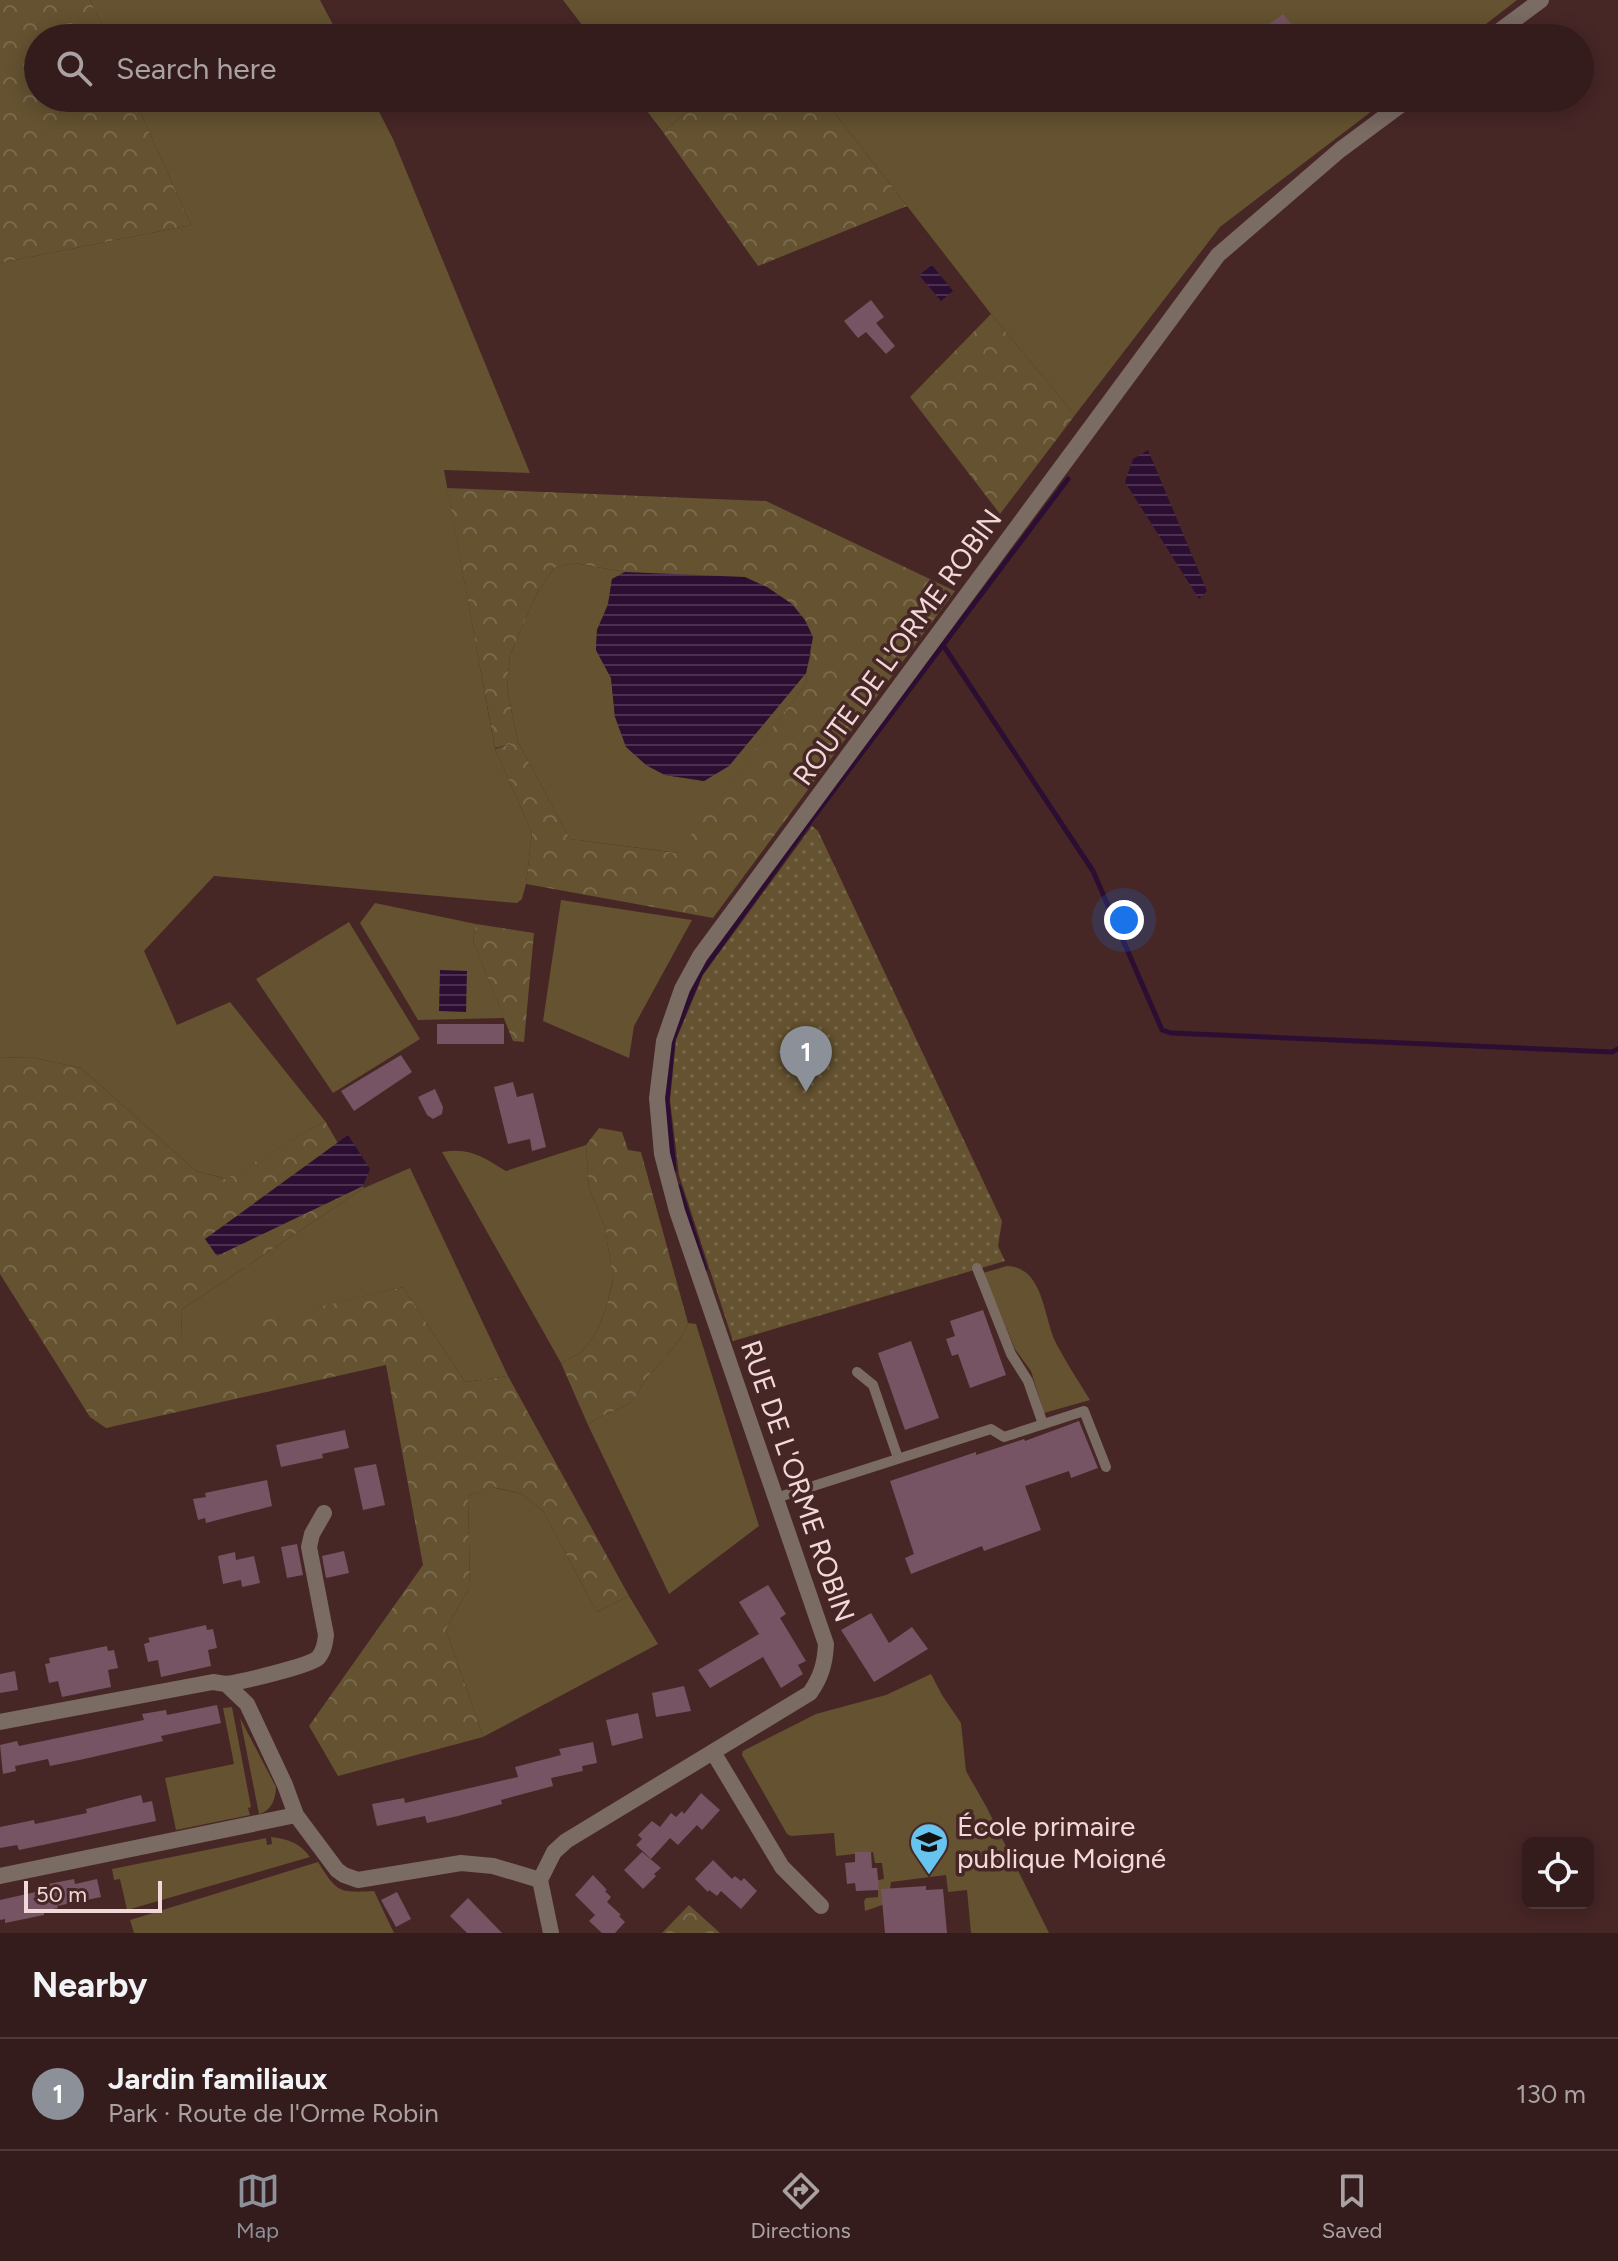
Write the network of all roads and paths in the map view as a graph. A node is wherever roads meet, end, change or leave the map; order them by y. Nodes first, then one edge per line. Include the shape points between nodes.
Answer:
1 (1541, 0) edge
2 (1509, 24) edge
3 (1391, 112) edge
4 (977, 1268) dead end
5 (717, 1327) joint
6 (857, 1372) dead end
7 (1043, 1424) junction
8 (898, 1458) junction
9 (1106, 1467) dead end
10 (776, 1498) junction
11 (324, 1513) dead end
12 (226, 1684) junction
13 (0, 1722) edge
14 (713, 1752) junction
15 (296, 1815) junction
16 (0, 1876) edge
17 (540, 1880) junction
18 (821, 1906) dead end
19 (551, 1933) edge

1 - 2 street
3 - 5 street, ROUTE DE L'ORME ROBIN via 1218,255 700,956 664,1041 657,1098 662,1154 673,1196
4 - 7 lane
5 - 10 street, RUE DE L'ORME ROBIN
6 - 8 lane via 873,1385
7 - 8 lane via 1004,1437 991,1429
7 - 9 lane via 1084,1411
8 - 10 lane
10 - 14 street, RUE DE L'ORME ROBIN via 826,1644 825,1662 810,1693
11 - 12 street via 309,1547 325,1647 304,1665
12 - 13 street via 213,1682
12 - 15 street via 247,1704
14 - 17 street, RUE DE L'ORME ROBIN via 566,1841
14 - 18 street via 782,1867
15 - 16 street
15 - 17 street via 337,1870 358,1880 461,1863
17 - 19 street

